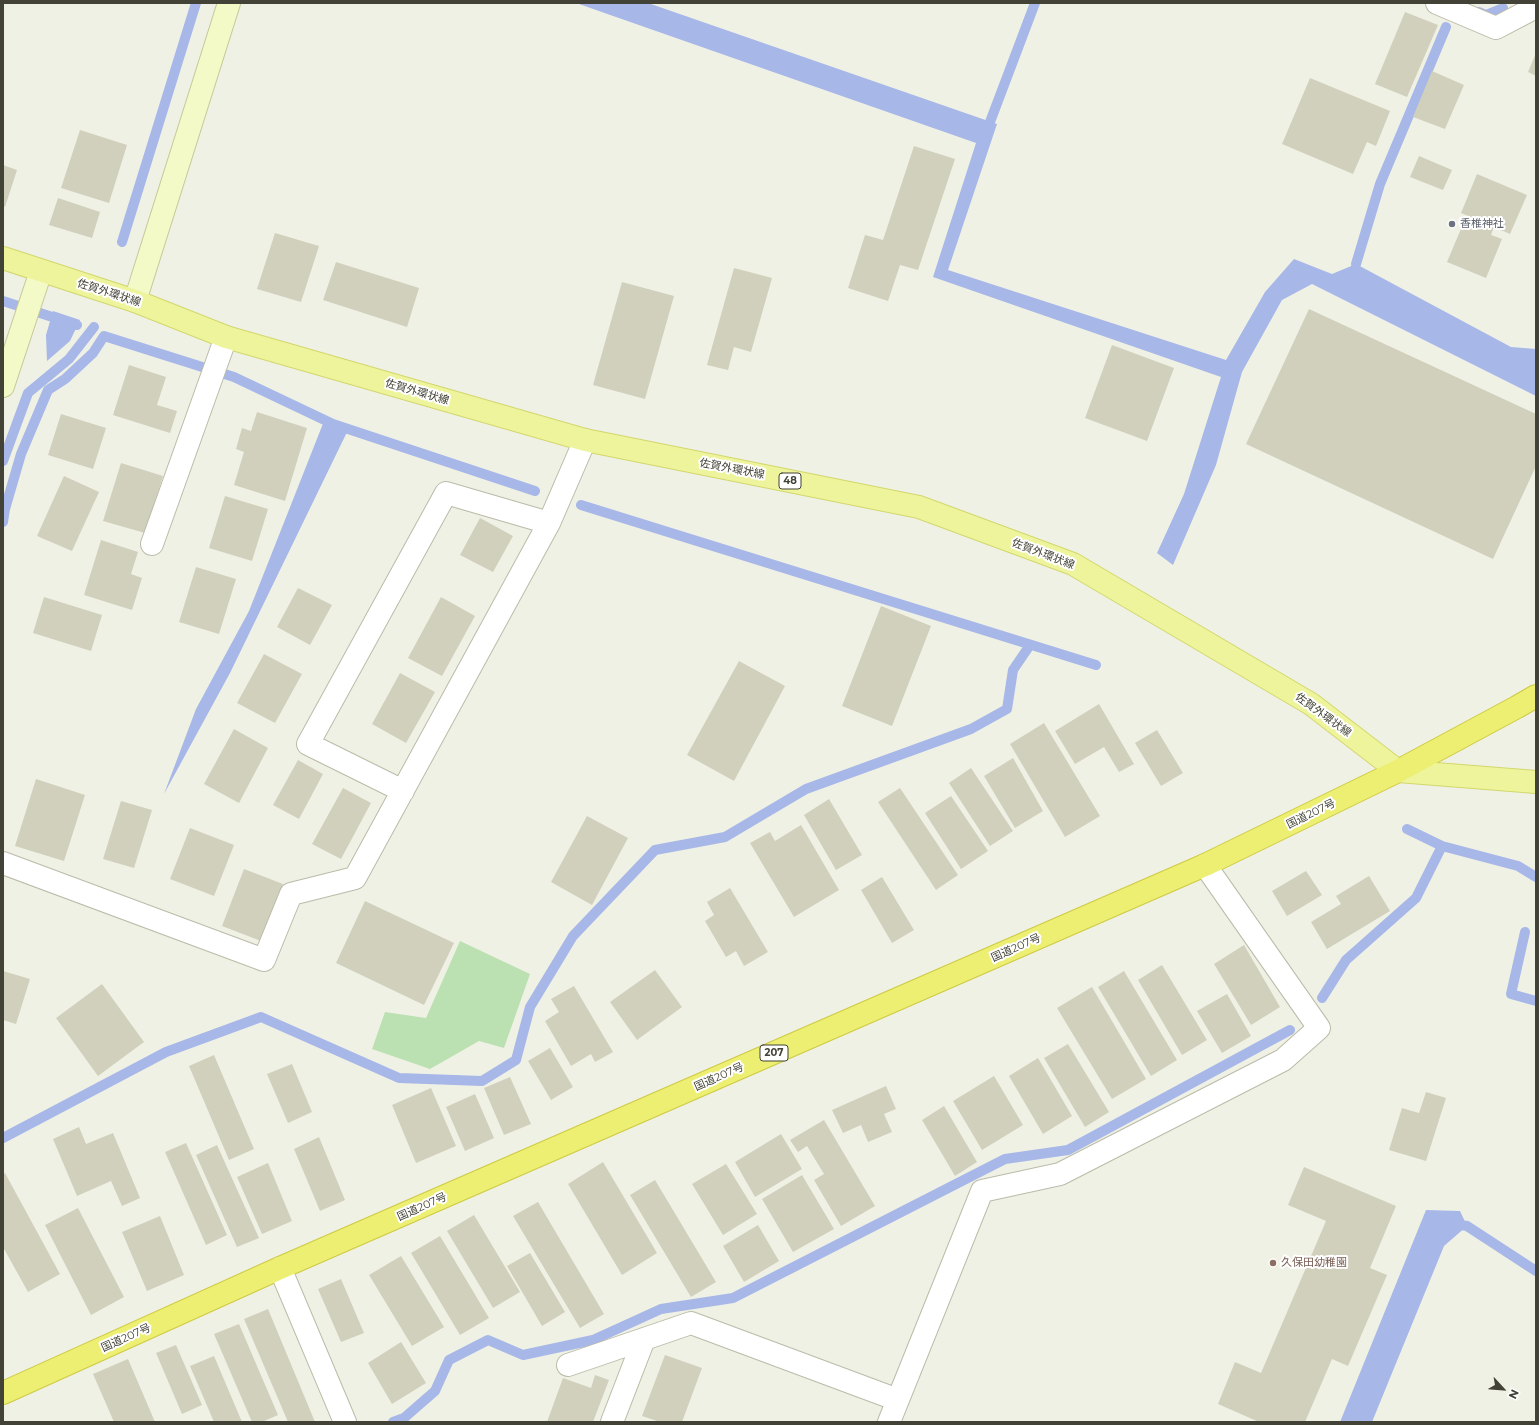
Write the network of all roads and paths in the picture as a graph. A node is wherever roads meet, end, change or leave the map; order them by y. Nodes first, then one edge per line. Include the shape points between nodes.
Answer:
1 (229, 3) edge
2 (1437, 3) edge
3 (1536, 7) edge
4 (3, 258) edge
5 (41, 271) junction
6 (135, 301) junction
7 (226, 337) junction
8 (3, 386) edge
9 (585, 440) junction
10 (549, 523) junction
11 (152, 544) dead end
12 (1536, 696) edge
13 (1398, 771) junction
14 (1536, 782) edge
15 (403, 791) junction
16 (3, 863) edge
17 (1205, 865) junction
18 (280, 1268) junction
19 (644, 1339) junction
20 (568, 1365) dead end
21 (3, 1393) edge
22 (898, 1400) junction
23 (345, 1422) edge
24 (612, 1422) edge
25 (889, 1422) edge

1 - 6 street
2 - 3 street via 1496,28
4 - 5 main road, 佐賀外環状線 / 48
5 - 6 main road, 佐賀外環状線 / 48
5 - 8 street
6 - 7 main road, 佐賀外環状線 / 48
7 - 9 main road, 佐賀外環状線 / 48
7 - 11 street
9 - 10 street
9 - 13 main road, 佐賀外環状線 / 48 via 919,507 1073,564 1311,704
10 - 15 street
10 - 15 street via 446,493 308,744
12 - 13 highway, 国道207号 / 207
13 - 14 main road
13 - 17 highway, 国道207号 / 207
15 - 16 street via 355,878 291,894 264,960
17 - 18 highway, 国道207号 / 207
17 - 22 street via 1319,1028 1283,1060 1060,1174 982,1191
18 - 21 highway, 国道207号 / 207
18 - 23 street
19 - 20 street
19 - 22 street via 691,1323
19 - 24 street
22 - 25 street

